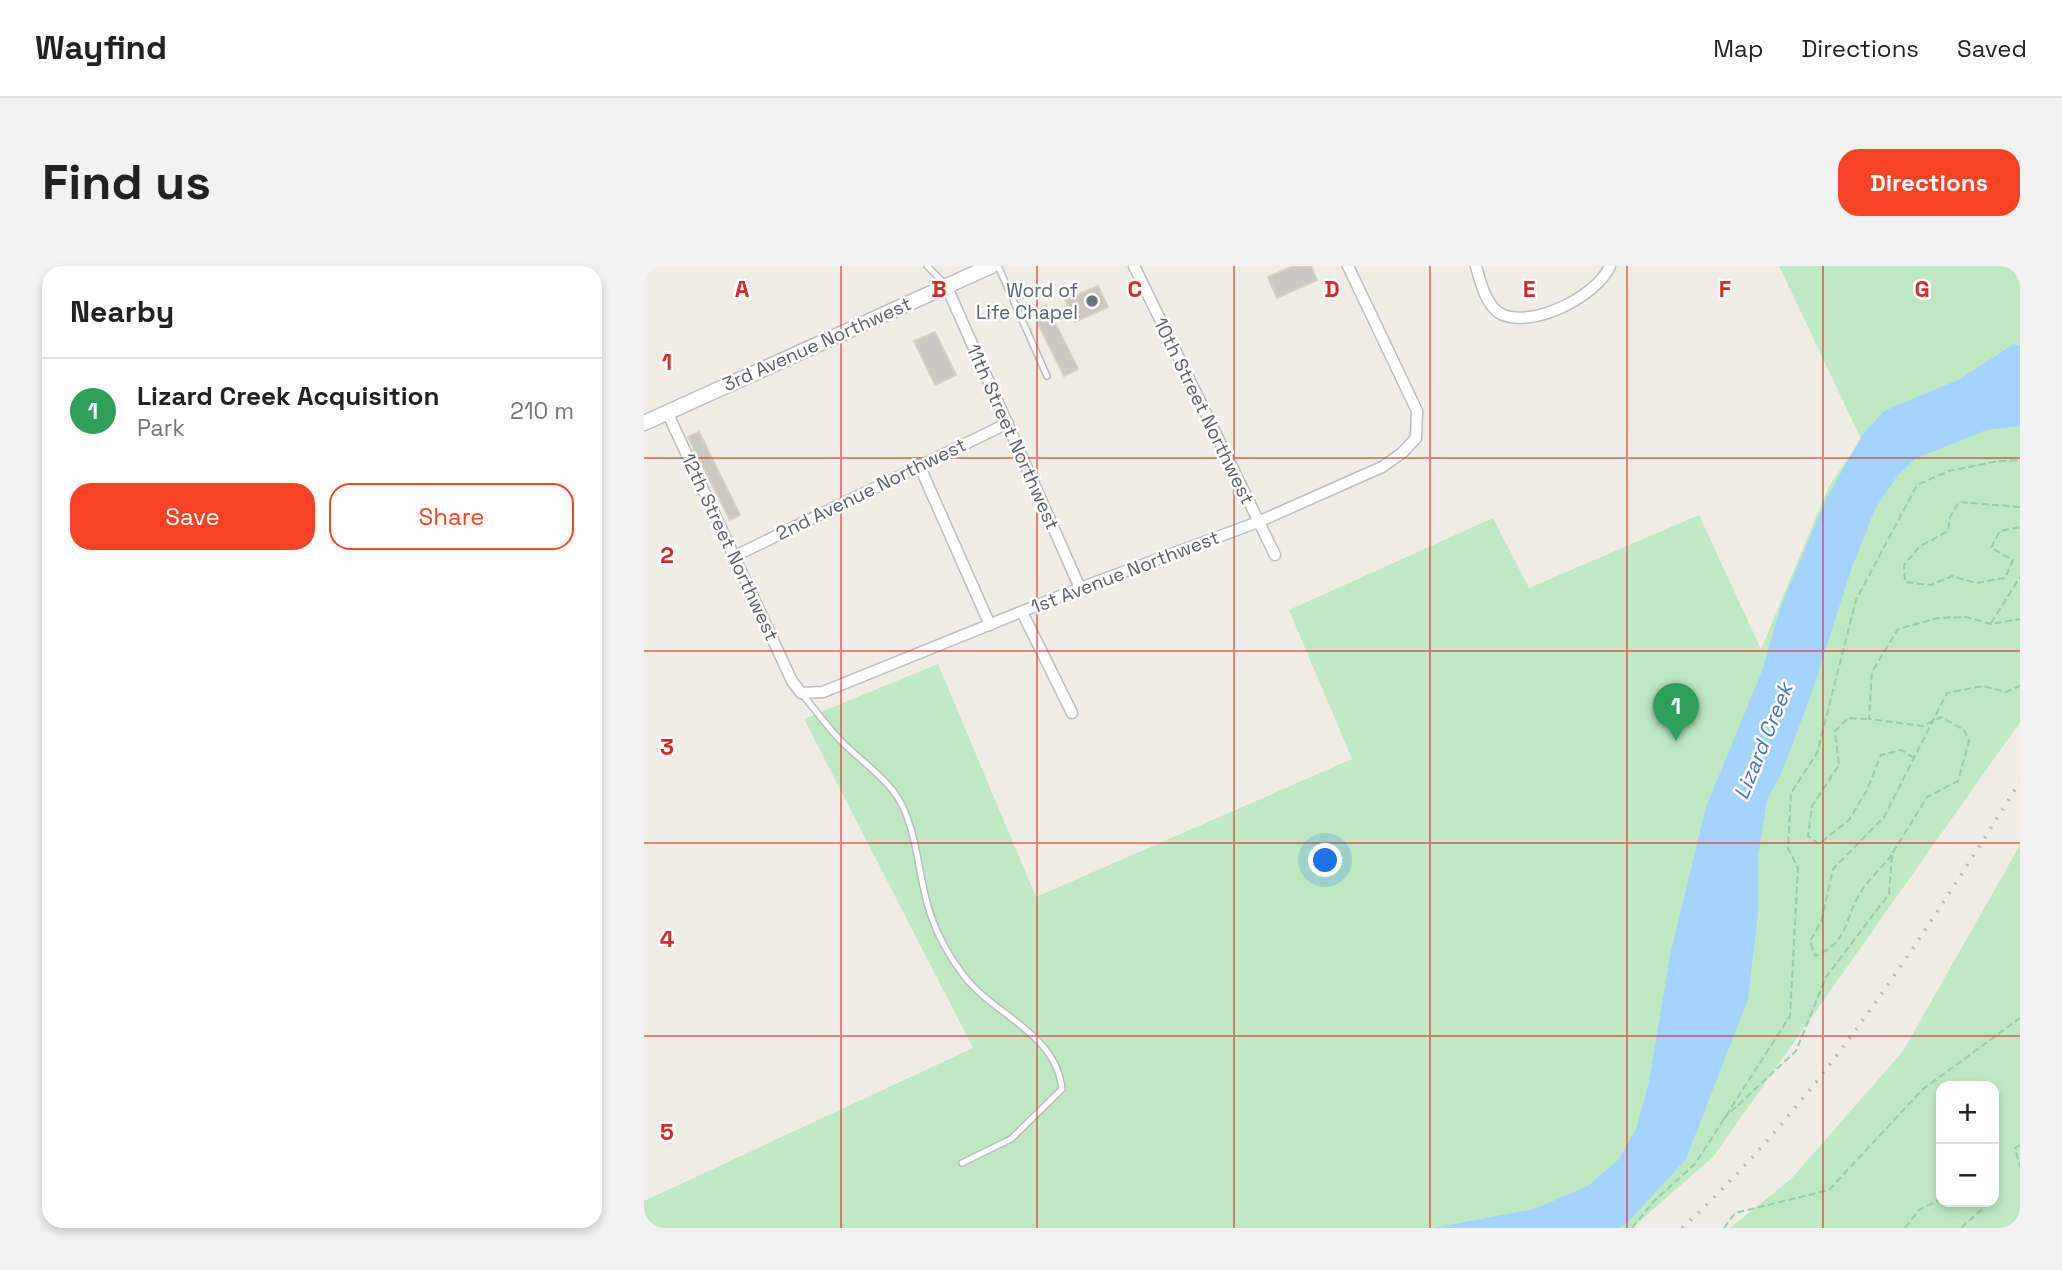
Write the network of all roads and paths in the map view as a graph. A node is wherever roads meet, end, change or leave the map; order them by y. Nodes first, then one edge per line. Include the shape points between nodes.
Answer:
1 (927, 266) edge
2 (991, 266) edge
3 (998, 266) edge
4 (1134, 266) edge
5 (1348, 266) edge
6 (1475, 266) edge
7 (1610, 266) edge
8 (946, 285) junction
9 (1047, 376) dead end
10 (667, 412) junction
11 (644, 423) edge
12 (1008, 423) junction
13 (2020, 460) edge
14 (919, 465) junction
15 (2020, 507) edge
16 (1258, 522) junction
17 (2020, 527) edge
18 (1275, 555) dead end
19 (734, 556) junction
20 (2020, 578) edge
21 (1080, 589) junction
22 (1022, 612) junction
23 (2020, 619) edge
24 (1991, 624) junction
25 (990, 625) junction
26 (2020, 686) edge
27 (802, 693) junction
28 (1072, 713) dead end
29 (1868, 719) junction
30 (1931, 722) junction
31 (1915, 758) junction
32 (1892, 854) junction
33 (2020, 1018) edge
34 (1719, 1122) junction
35 (2020, 1145) edge
36 (962, 1163) dead end
37 (2020, 1167) edge
38 (1936, 1202) edge
39 (1985, 1207) edge
40 (1632, 1228) edge
41 (1724, 1228) edge
42 (1905, 1228) edge
43 (1962, 1228) edge

1 - 8 lane
2 - 8 main road, 3rd Avenue Northwest
3 - 9 lane
4 - 16 street, 10th Street Northwest
5 - 16 street, 1st Avenue Northwest via 1417,411 1416,438 1382,467
6 - 7 street via 1490,302 1499,313 1514,318 1555,310 1582,298 1604,280
8 - 10 main road, 3rd Avenue Northwest
8 - 12 street, 11th Street Northwest
10 - 11 main road, 3rd Avenue Northwest
10 - 19 street, 12th Street Northwest
12 - 14 street, 2nd Avenue Northwest
12 - 21 street, 11th Street Northwest
13 - 34 path via 1949,471 1917,485 1856,600 1817,753 1791,793 1788,848 1798,868 1790,1016
14 - 19 street, 2nd Avenue Northwest
14 - 25 street
15 - 17 path via 1959,502 1948,531 1919,547 1904,565 1905,582 1931,585 1952,576 1976,583 2005,578 2012,560 1991,548 2000,531
16 - 18 street, 10th Street Northwest
16 - 21 street, 1st Avenue Northwest
19 - 27 street, 12th Street Northwest via 792,681
20 - 24 path
21 - 22 street, 1st Avenue Northwest
22 - 25 street, 1st Avenue Northwest
22 - 28 street
23 - 24 path
24 - 29 path via 1966,617 1938,618 1898,629 1872,672
25 - 27 street, 1st Avenue Northwest via 822,692
26 - 30 path via 2006,692 1983,687 1947,693
27 - 36 lane via 899,800 911,825 931,916 963,975 1039,1040 1061,1075 1062,1089 1011,1139
29 - 30 path via 1923,726
29 - 31 path via 1848,718 1835,731 1839,765 1812,806 1808,836 1819,844 1849,820 1881,755 1901,750
30 - 31 path
30 - 32 path via 1941,717 1964,730 1969,741 1958,781 1927,797
31 - 32 path via 1884,817 1833,869 1821,922 1810,941 1815,956 1832,950 1847,927 1859,894
32 - 34 path via 1889,894 1826,977 1796,1051
33 - 41 path via 1922,1090 1829,1190 1735,1213
34 - 40 path via 1695,1164
35 - 37 path via 2015,1148
38 - 42 path via 1919,1210
39 - 43 path

